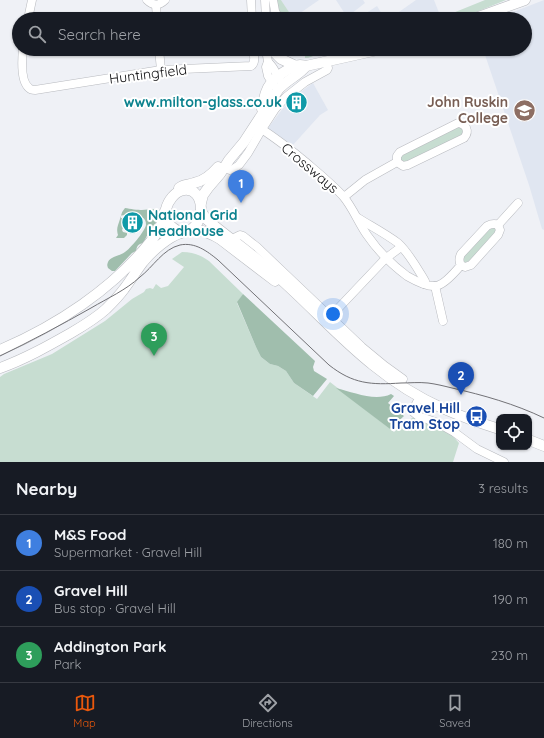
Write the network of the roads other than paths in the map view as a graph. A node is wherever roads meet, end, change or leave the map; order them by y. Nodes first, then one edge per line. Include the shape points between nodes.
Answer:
1 (32, 0) edge
2 (146, 0) edge
3 (165, 0) edge
4 (251, 0) edge
5 (264, 0) edge
6 (273, 0) edge
7 (525, 0) edge
8 (156, 5) junction
9 (29, 12) edge
10 (156, 12) edge
11 (252, 12) edge
12 (265, 12) edge
13 (276, 12) edge
14 (492, 12) edge
15 (22, 56) edge
16 (160, 56) edge
17 (254, 56) edge
18 (267, 56) edge
19 (278, 56) edge
20 (345, 56) edge
21 (326, 62) junction
22 (301, 66) junction
23 (161, 70) junction
24 (277, 83) junction
25 (259, 124) junction
26 (397, 162) junction
27 (227, 164) junction
28 (344, 197) junction
29 (172, 198) junction
30 (518, 203) dead end
31 (201, 207) junction
32 (164, 216) junction
33 (358, 218) junction
34 (498, 225) junction
35 (194, 229) junction
36 (181, 232) junction
37 (235, 239) junction
38 (402, 247) junction
39 (385, 259) junction
40 (461, 265) junction
41 (424, 284) junction
42 (435, 286) junction
43 (330, 317) junction
44 (443, 321) dead end
45 (0, 350) edge
46 (0, 368) edge
47 (383, 369) junction
48 (403, 379) dead end
49 (415, 406) junction
50 (496, 428) edge
51 (496, 435) edge
52 (532, 441) edge
53 (544, 446) edge
54 (532, 448) edge
55 (544, 453) edge
56 (504, 462) edge

1 - 9 street
2 - 8 street
3 - 8 street
4 - 11 street
5 - 12 street
6 - 13 street
7 - 14 main road
8 - 10 street
15 - 23 street, Huntingfield via 24,82 28,88 35,90
16 - 23 street
17 - 23 street, Huntingfield via 251,66
18 - 24 street via 268,76
19 - 22 main road
20 - 21 main road
21 - 22 main road
21 - 25 street via 327,70 305,82 286,97
22 - 24 main road
24 - 25 main road via 266,92
25 - 27 main road
25 - 28 street, Crossways via 324,177
26 - 26 street via 400,152 458,124 467,129 464,138 408,165 403,166
26 - 28 street via 365,180
27 - 29 main road via 223,163 205,179 182,186
27 - 31 main road via 204,193
28 - 33 street, Crossways
29 - 31 main road via 188,190 197,195
29 - 32 main road via 167,204
30 - 34 street
31 - 35 main road
31 - 37 main road via 206,219
32 - 36 main road via 171,227
32 - 45 main road via 151,242 111,283 57,321
33 - 38 street, Crossways
33 - 39 street, Crossways via 366,234
34 - 40 street via 487,226 460,256
34 - 40 street via 499,233 471,265
35 - 36 main road
35 - 49 main road via 211,233 275,281 354,357
36 - 46 main road via 151,253 117,298 98,315 48,346
37 - 43 street via 243,236 257,247
37 - 47 main road via 279,277 357,352
38 - 39 street
38 - 41 street, Crossways via 425,281
39 - 41 street, Crossways via 412,279
39 - 43 street
40 - 42 street via 440,285
41 - 42 street, Crossways
42 - 44 street
43 - 47 street
47 - 48 street
47 - 50 main road via 405,388 439,407
49 - 51 main road
49 - 56 street via 413,412 418,416 438,423 476,449
52 - 53 main road
54 - 55 main road

